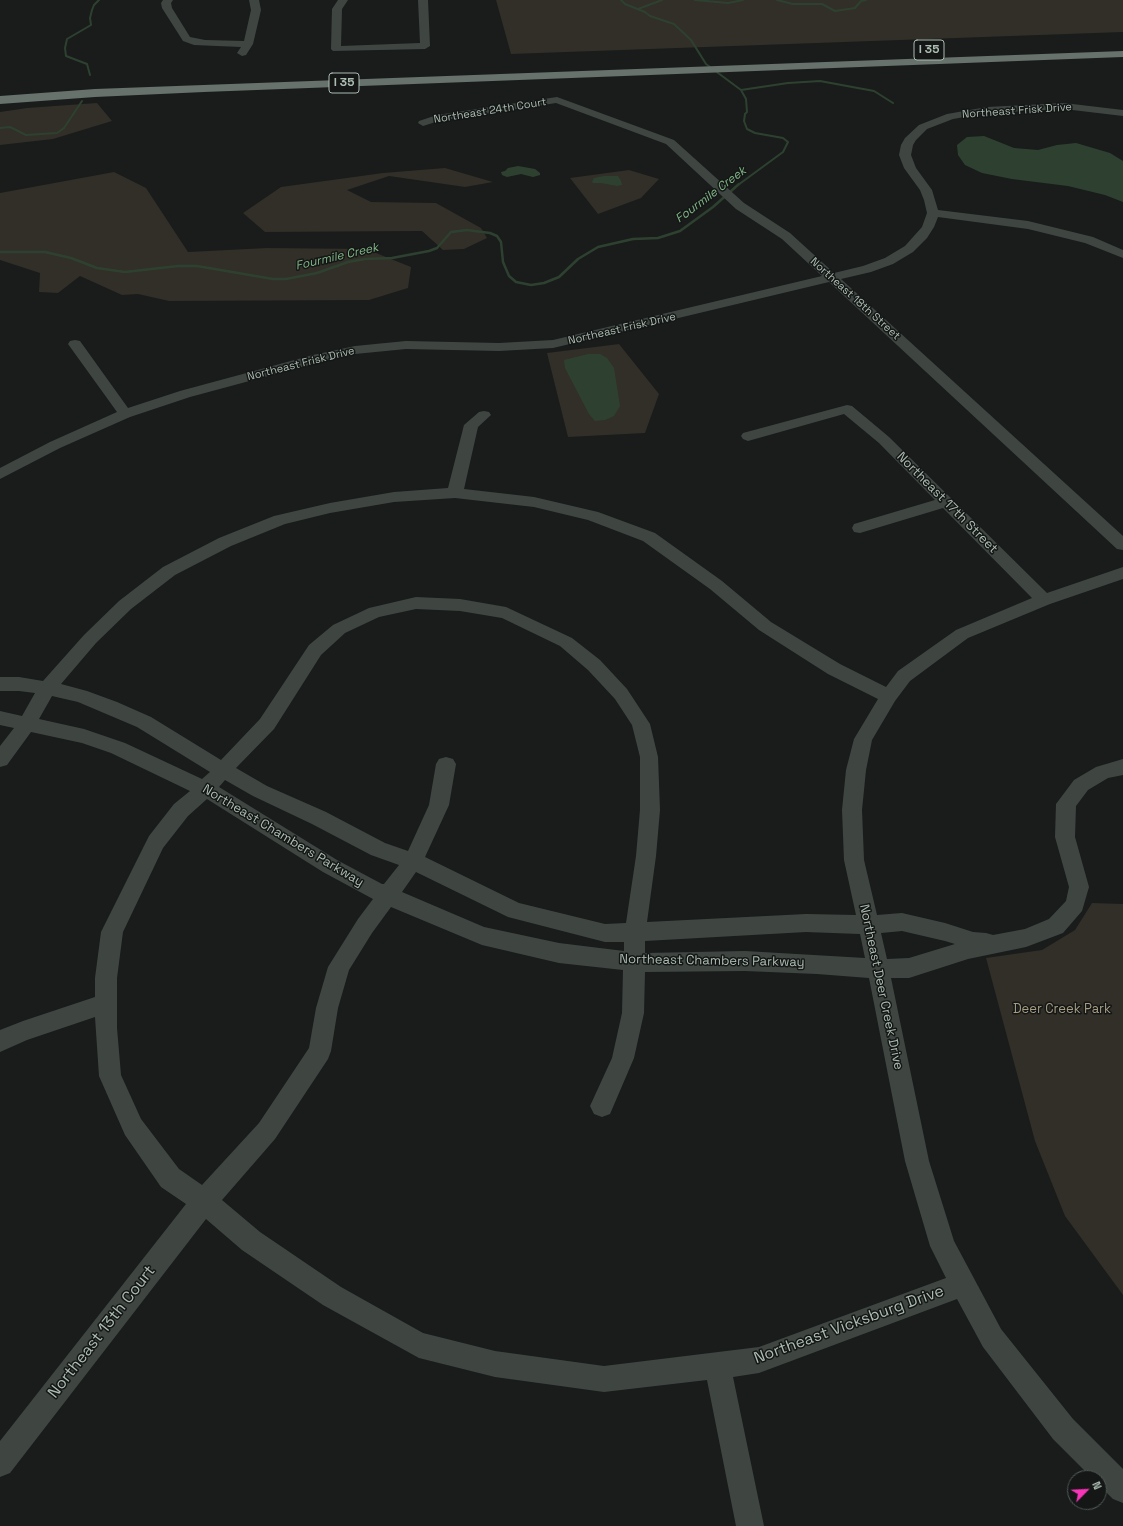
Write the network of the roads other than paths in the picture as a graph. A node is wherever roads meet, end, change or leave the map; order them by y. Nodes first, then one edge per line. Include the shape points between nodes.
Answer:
1 (168, 0) edge
2 (254, 0) edge
3 (343, 0) edge
4 (423, 0) edge
5 (248, 44) junction
6 (1123, 44) edge
7 (918, 50) dead end
8 (242, 54) dead end
9 (1123, 54) edge
10 (783, 55) dead end
11 (697, 58) dead end
12 (0, 100) edge
13 (557, 100) joint
14 (1123, 113) edge
15 (424, 123) dead end
16 (932, 213) junction
17 (1123, 254) edge
18 (834, 279) junction
19 (76, 344) dead end
20 (126, 414) junction
21 (484, 415) dead end
22 (748, 436) dead end
23 (0, 474) edge
24 (455, 493) junction
25 (946, 502) junction
26 (860, 528) dead end
27 (1123, 545) edge
28 (1123, 573) edge
29 (1044, 600) junction
30 (0, 684) edge
31 (47, 688) junction
32 (889, 696) junction
33 (0, 718) edge
34 (27, 724) junction
35 (0, 760) edge
36 (446, 764) dead end
37 (1123, 767) edge
38 (223, 770) junction
39 (205, 789) junction
40 (413, 861) junction
41 (387, 895) junction
42 (869, 925) junction
43 (634, 931) junction
44 (997, 943) junction
45 (634, 961) junction
46 (877, 969) junction
47 (106, 1003) junction
48 (0, 1041) edge
49 (602, 1106) dead end
50 (204, 1201) junction
51 (963, 1284) junction
52 (717, 1365) junction
53 (0, 1463) edge
54 (1123, 1489) edge
55 (750, 1526) edge

1 - 5 street via 167,8 186,39 205,43
2 - 5 street via 256,10
3 - 4 street via 337,9 336,49 425,46
5 - 8 street
6 - 7 highway, I 35
9 - 12 highway, I 35 via 188,89
10 - 11 highway
13 - 15 street, Northeast 24th Court via 437,118
13 - 18 street, Northeast 18th Street via 670,142 740,206 786,236
14 - 16 street, Northeast Frisk Drive via 1051,107 972,112 951,116 923,127 911,138 905,155 910,168 926,190
16 - 17 street via 1028,225 1089,240
16 - 18 street, Northeast Frisk Drive via 923,235 909,249 877,266
18 - 20 street, Northeast Frisk Drive via 553,344 499,347 406,345 355,350 185,394
18 - 27 street, Northeast 18th Street
19 - 20 street
20 - 23 street, Northeast Frisk Drive via 55,445
21 - 24 street via 471,425
22 - 25 street, Northeast 17th Street via 847,409 884,440
24 - 31 street via 394,497 330,508 280,520 225,542 169,571 125,605 90,639
24 - 32 street via 534,502 592,516 649,537 716,585 765,626 834,669
25 - 26 street
25 - 29 street, Northeast 17th Street
28 - 29 street, Northeast Deer Creek Drive
29 - 32 street, Northeast Deer Creek Drive via 962,634 904,676
30 - 31 street, Northeast Chambers Parkway
31 - 34 street
31 - 38 street, Northeast Chambers Parkway via 81,696 144,722
32 - 42 street, Northeast Deer Creek Drive via 863,739 856,770 852,810 854,860
33 - 34 street, Northeast Chambers Parkway
34 - 35 street
34 - 39 street, Northeast Chambers Parkway via 84,736 118,748
36 - 40 street via 439,805
37 - 44 street via 1103,772 1081,786 1066,804 1065,837 1079,887 1075,905 1056,926 1026,938
38 - 39 street, Northeast Vicksburg Drive
38 - 40 street, Northeast Chambers Parkway via 378,849
38 - 43 street, Northeast Vicksburg Drive via 267,724 315,650 339,629 375,612 416,603 506,613 566,642 594,665 621,694 641,724 649,758 650,810 646,856
39 - 41 street, Northeast Chambers Parkway via 330,866
39 - 47 street, Northeast Vicksburg Drive via 181,810 156,842 112,932 106,978
40 - 41 street, Northeast 13th Court
40 - 43 street, Northeast Chambers Parkway via 515,911 605,933
41 - 45 street, Northeast Chambers Parkway via 482,936 559,953
41 - 50 street, Northeast 13th Court via 339,967 327,1008 320,1051 267,1132
42 - 43 street, Northeast Chambers Parkway via 806,923
42 - 44 street via 902,922 973,941
42 - 46 street, Northeast Deer Creek Drive
43 - 45 street, Northeast Vicksburg Drive
44 - 46 street via 909,968
45 - 46 street, Northeast Chambers Parkway via 817,964
45 - 49 street, Northeast Vicksburg Drive via 632,1021 623,1058
46 - 51 street, Northeast Deer Creek Drive via 917,1161 943,1246
47 - 48 street
47 - 50 street, Northeast Vicksburg Drive via 110,1076 133,1127 170,1178
50 - 52 street, Northeast Vicksburg Drive via 257,1245 332,1296 419,1345 495,1364 604,1379
50 - 53 street, Northeast 13th Court
51 - 52 street, Northeast Vicksburg Drive via 758,1360
51 - 54 street, Northeast Deer Creek Drive via 992,1338 1063,1429
52 - 55 street

